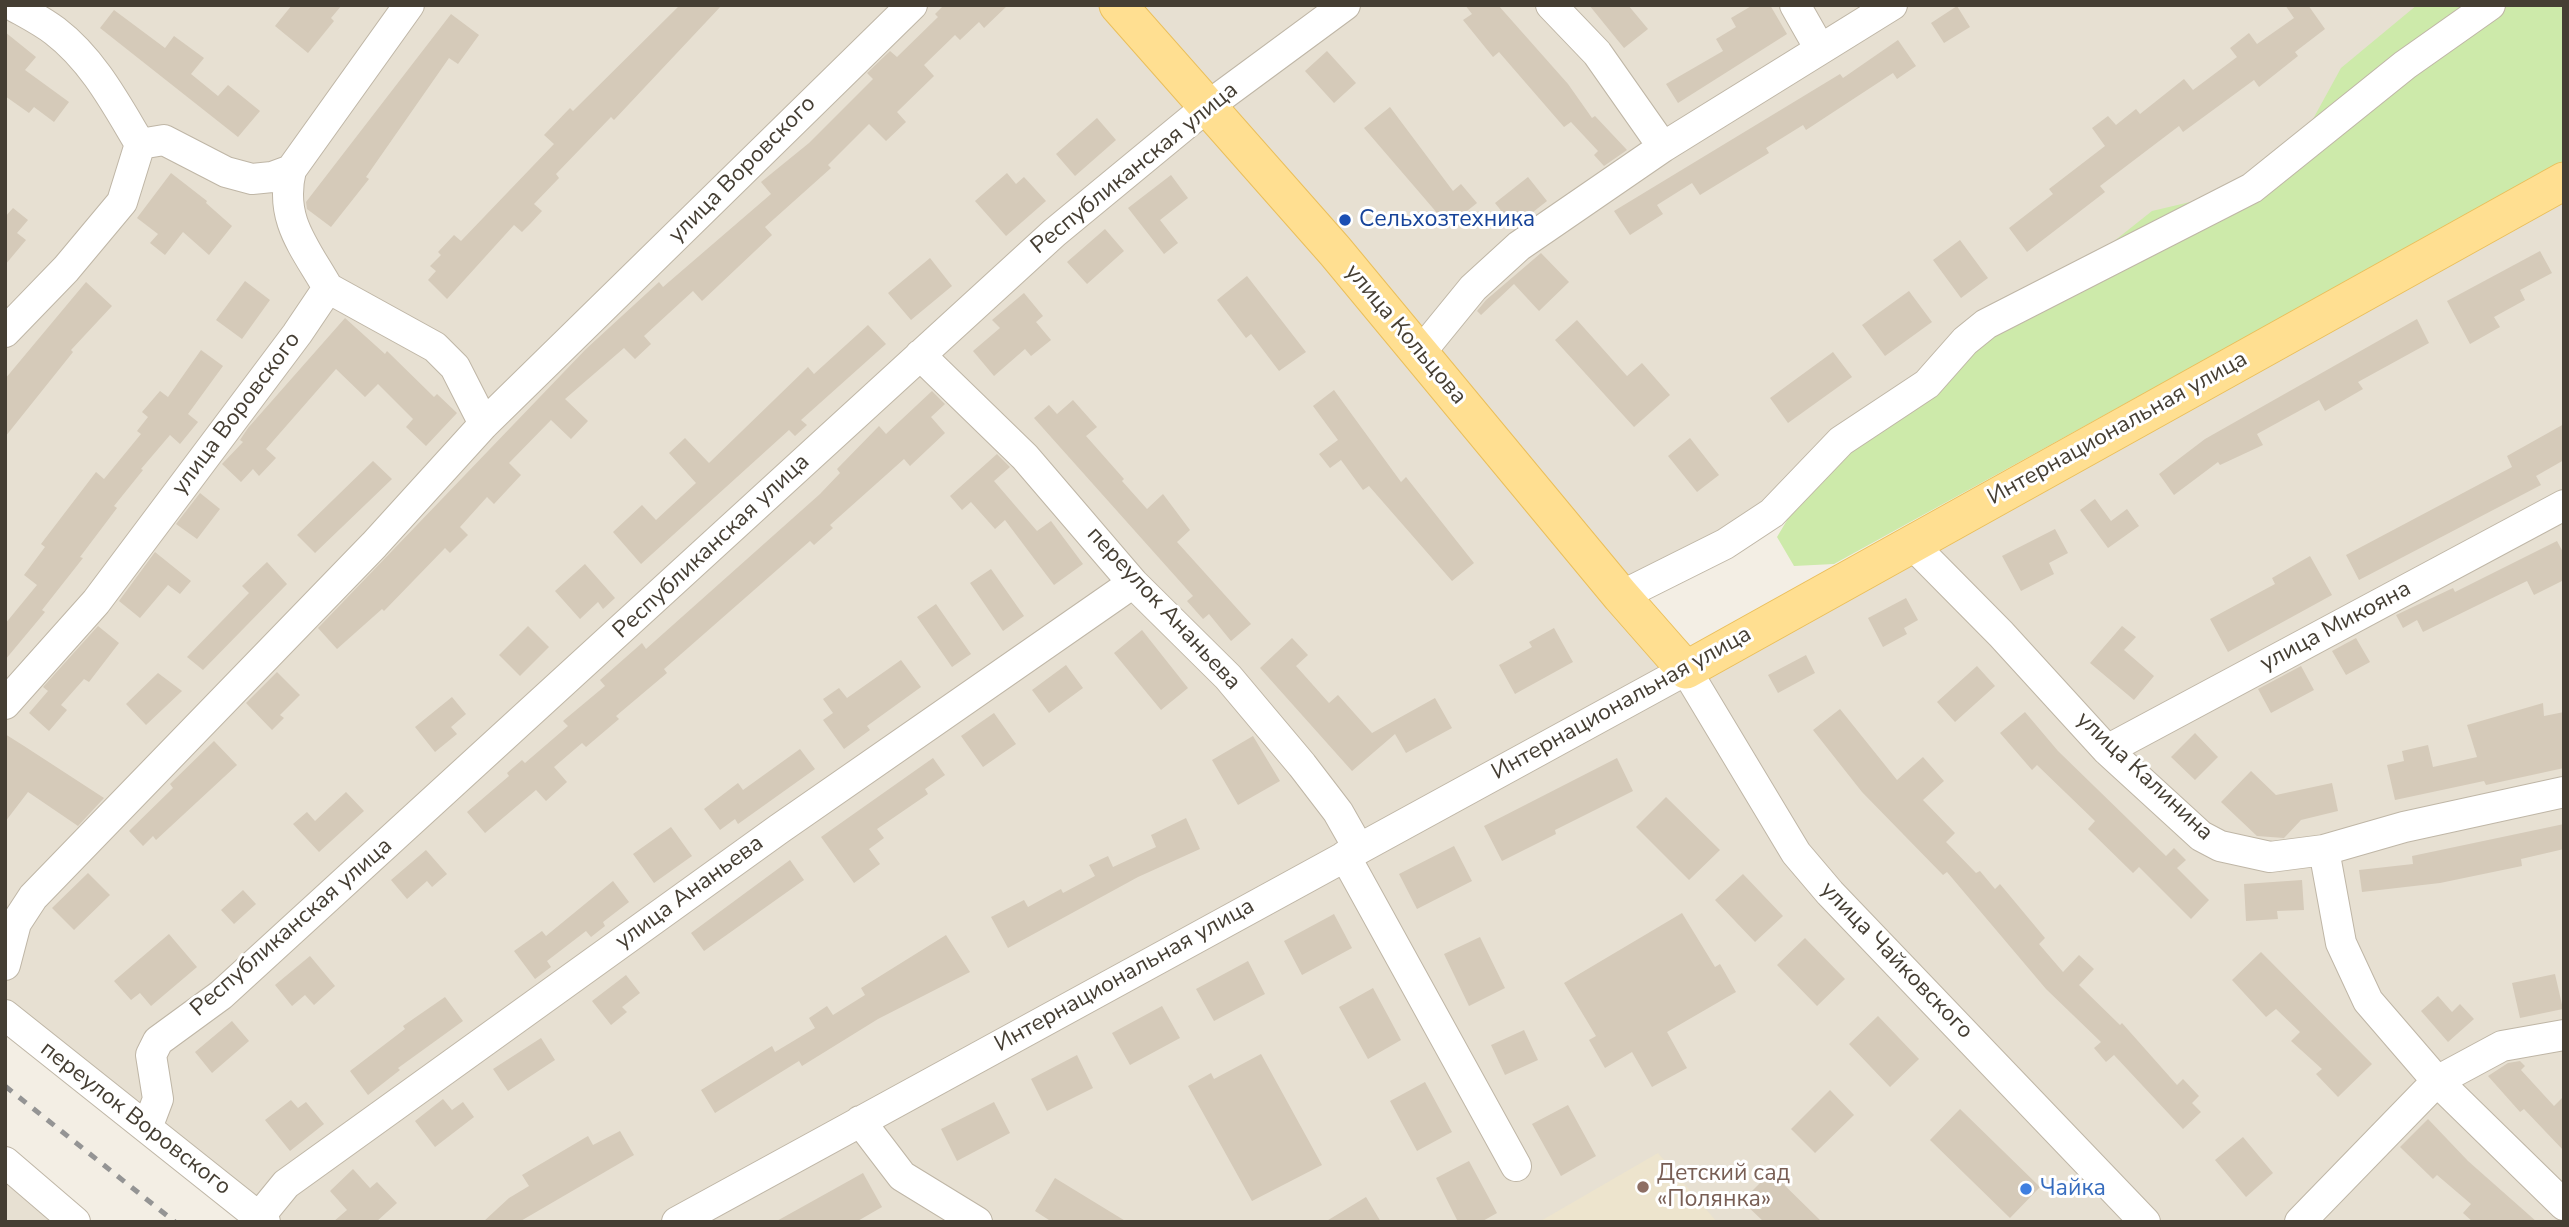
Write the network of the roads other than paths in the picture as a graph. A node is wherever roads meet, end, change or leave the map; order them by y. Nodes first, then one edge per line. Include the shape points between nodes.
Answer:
1 (12, 5) edge
2 (409, 5) edge
3 (912, 5) edge
4 (1118, 5) edge
5 (1345, 5) edge
6 (1551, 5) edge
7 (1795, 5) edge
8 (1892, 5) edge
9 (2490, 5) edge
10 (1820, 49) junction
11 (1208, 106) junction
12 (140, 144) junction
13 (1663, 147) junction
14 (291, 170) junction
15 (2564, 181) edge
16 (328, 288) junction
17 (5, 332) edge
18 (1420, 353) junction
19 (920, 355) junction
20 (484, 424) junction
21 (2564, 505) edge
22 (1912, 544) junction
23 (1133, 583) junction
24 (1621, 596) junction
25 (1686, 670) junction
26 (5, 704) edge
27 (2107, 750) junction
28 (2564, 792) edge
29 (2324, 850) junction
30 (1352, 852) junction
31 (5, 965) edge
32 (5, 1015) edge
33 (2564, 1035) edge
34 (2437, 1082) junction
35 (860, 1121) junction
36 (147, 1128) junction
37 (5, 1162) edge
38 (1516, 1166) dead end
39 (2564, 1205) edge
40 (262, 1219) edge
41 (75, 1222) edge
42 (677, 1222) edge
43 (978, 1222) edge
44 (2145, 1222) edge
45 (2300, 1222) edge

1 - 12 street via 70,44 99,77
2 - 14 street
3 - 20 street, улица Воровского
4 - 11 main road, улица Кольцова
5 - 11 street, Республиканская улица
6 - 13 street via 1597,53
7 - 10 street
8 - 10 street
9 - 24 street via 2405,65 2252,188 1986,324 1927,384 1841,441 1772,513 1725,544
10 - 13 street
11 - 18 main road, улица Кольцова
11 - 19 street, Республиканская улица via 1116,179
12 - 14 street via 164,140 226,173 251,179
12 - 17 street via 122,202
13 - 18 street via 1519,246 1473,288
14 - 16 street via 287,210
15 - 22 main road, Интернациональная улица
16 - 20 street via 435,347 455,368
16 - 26 street, улица Воровского via 96,602
18 - 24 main road, улица Кольцова
19 - 23 street, переулок Ананьева via 1025,457
19 - 36 street, Республиканская улица via 221,995 158,1041 151,1055 158,1100
20 - 31 street, улица Воровского via 374,545 33,897 16,923
21 - 27 street, улица Микояна
22 - 25 main road, Интернациональная улица
22 - 27 street, улица Калинина
23 - 30 street, переулок Ананьева via 1274,730 1338,812
23 - 40 street, улица Ананьева via 779,829 286,1184
24 - 25 main road, улица Кольцова
25 - 30 street, Интернациональная улица
25 - 44 street, улица Чайковского via 1796,853
27 - 29 street, улица Калинина via 2201,836 2220,846 2270,857
28 - 29 street, улица Калинина via 2404,827
29 - 34 street via 2350,968 2368,1001
30 - 35 street, Интернациональная улица
30 - 38 street, переулок Ананьева
32 - 36 street, переулок Воровского
33 - 34 street via 2502,1046
34 - 39 street
34 - 45 street
35 - 42 street, Интернациональная улица
35 - 43 street via 902,1175
36 - 40 street, переулок Воровского
37 - 41 street

